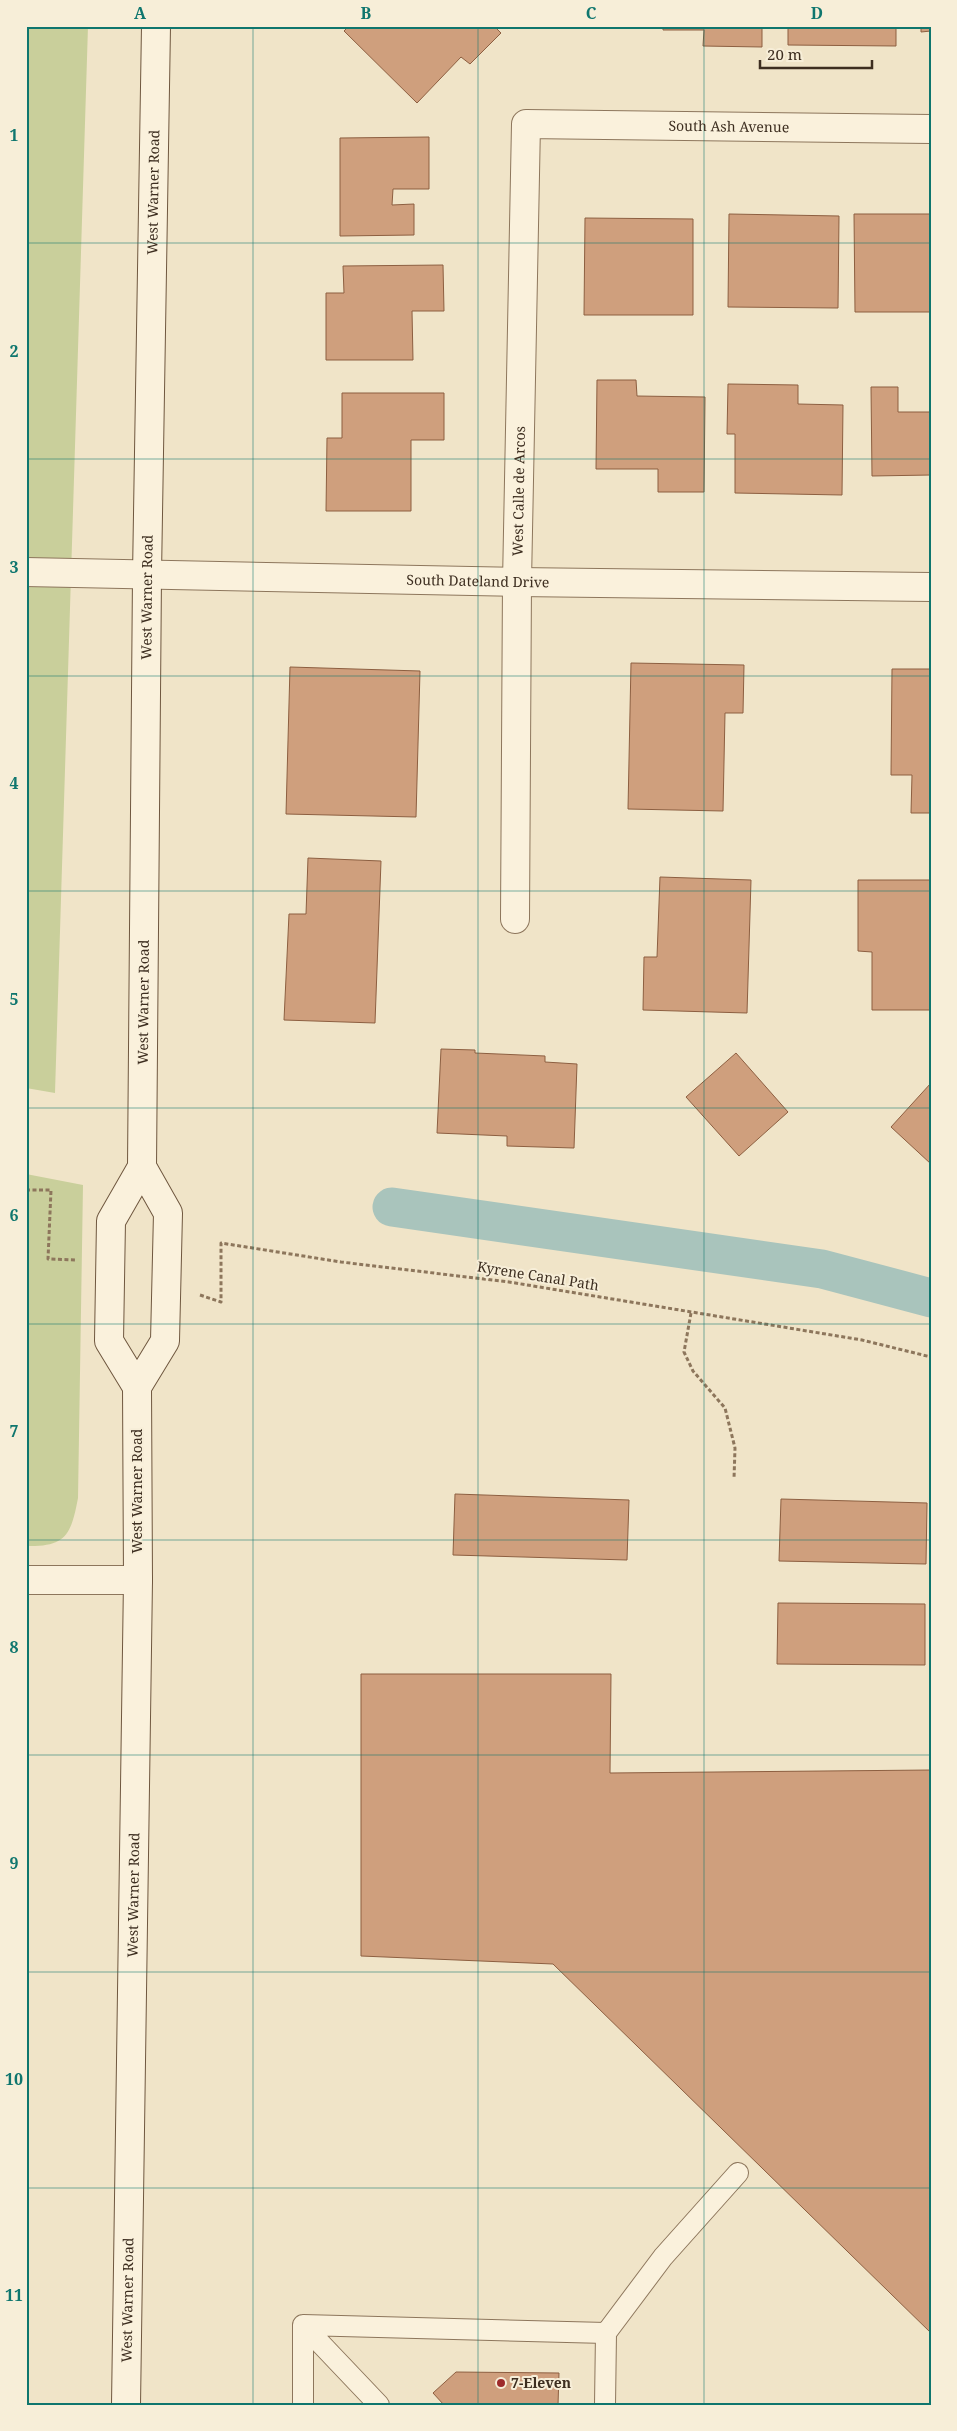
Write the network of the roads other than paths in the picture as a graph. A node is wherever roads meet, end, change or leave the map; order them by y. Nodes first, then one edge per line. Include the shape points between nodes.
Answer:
1 (156, 26) edge
2 (526, 124) joint
3 (931, 129) edge
4 (26, 572) edge
5 (147, 575) junction
6 (517, 582) junction
7 (931, 587) edge
8 (515, 919) dead end
9 (142, 1167) junction
10 (137, 1386) junction
11 (26, 1580) edge
12 (138, 1580) junction
13 (738, 2173) dead end
14 (302, 2325) junction
15 (606, 2333) junction
16 (126, 2405) edge
17 (303, 2405) edge
18 (379, 2405) edge
19 (606, 2405) edge

1 - 5 main road, West Warner Road
2 - 3 main road, South Ash Avenue
2 - 6 main road, West Calle de Arcos
4 - 5 main road, South Dateland Drive
5 - 6 main road, South Dateland Drive
5 - 9 main road, West Warner Road
6 - 7 main road, South Dateland Drive
6 - 8 main road, West Calle de Arcos
9 - 10 main road, West Warner Road via 168,1213 165,1341
9 - 10 main road, West Warner Road via 112,1220 109,1341
10 - 12 main road, West Warner Road
11 - 12 main road
12 - 16 main road, West Warner Road
13 - 15 lane via 663,2257
14 - 15 lane
14 - 17 lane
14 - 18 lane
15 - 19 lane

